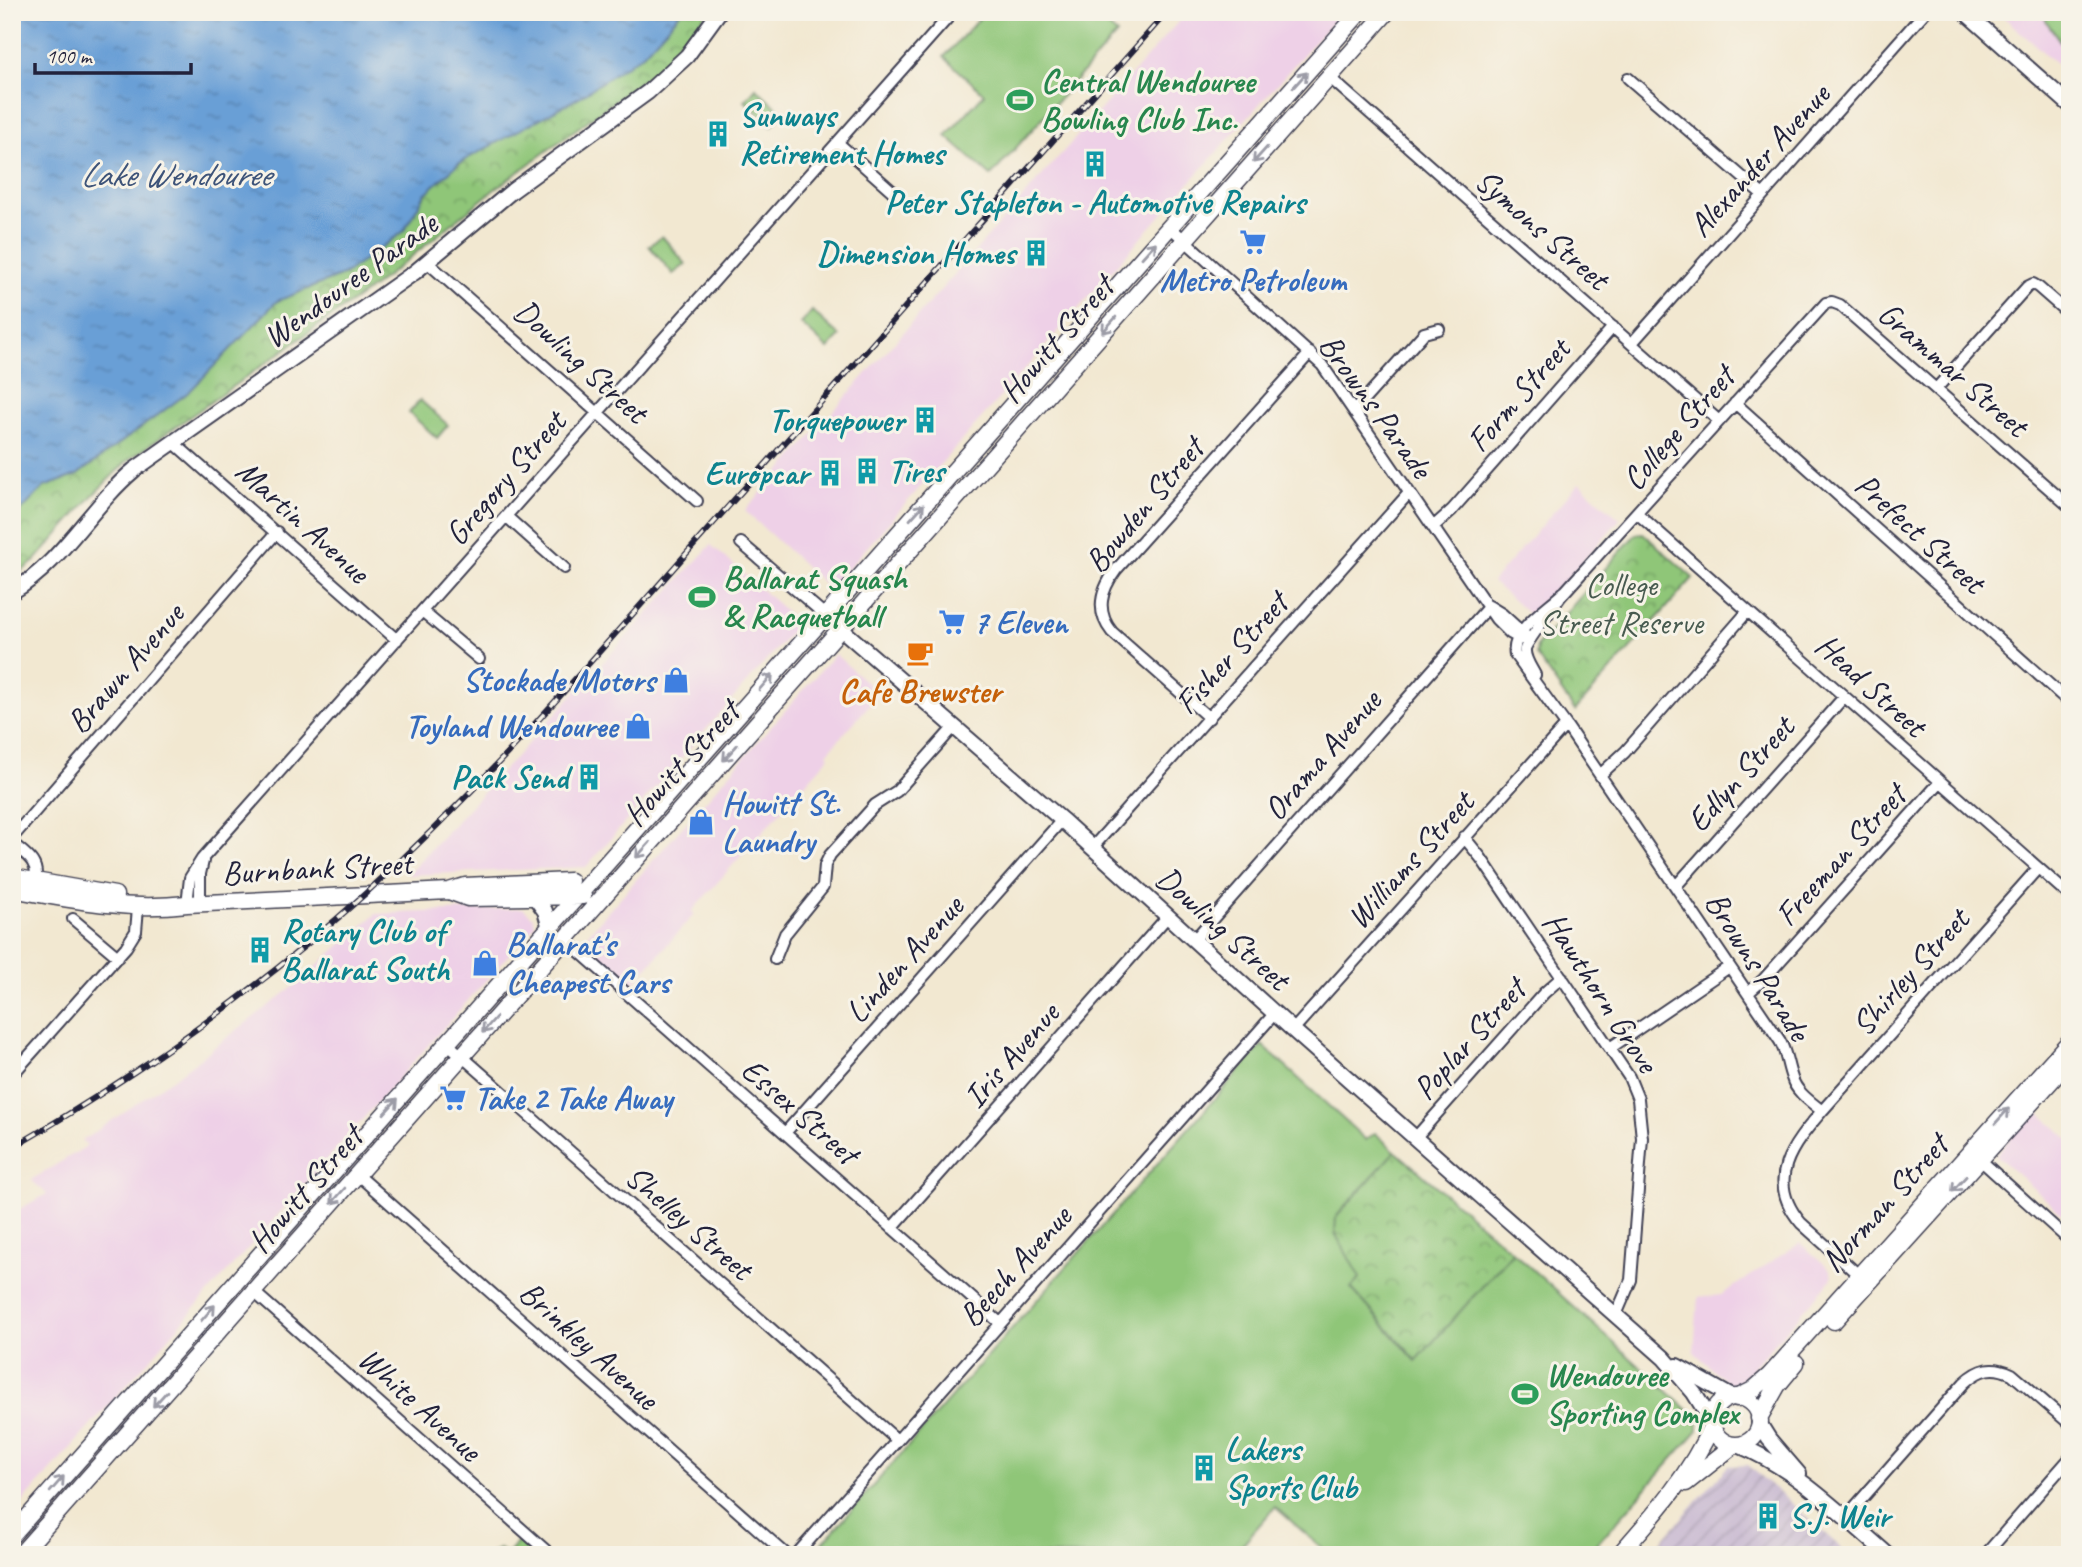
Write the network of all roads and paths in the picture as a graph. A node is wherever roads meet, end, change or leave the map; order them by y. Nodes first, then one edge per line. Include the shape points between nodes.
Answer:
1 (719, 12) edge
2 (953, 12) edge
3 (1360, 12) edge
4 (1387, 12) edge
5 (1926, 12) edge
6 (1965, 12) edge
7 (1329, 77) junction
8 (1628, 78) dead end
9 (2070, 105) edge
10 (838, 143) junction
11 (1763, 195) junction
12 (899, 197) dead end
13 (1170, 227) junction
14 (1184, 239) junction
15 (427, 262) junction
16 (1832, 302) joint
17 (2070, 315) edge
18 (1613, 327) junction
19 (1439, 329) dead end
20 (1632, 343) junction
21 (1310, 353) junction
22 (1936, 389) junction
23 (1735, 403) junction
24 (1354, 411) junction
25 (598, 413) junction
26 (1719, 421) junction
27 (173, 442) junction
28 (1409, 493) junction
29 (697, 502) dead end
30 (2070, 507) edge
31 (1638, 514) junction
32 (507, 517) junction
33 (1433, 527) junction
34 (277, 532) junction
35 (741, 543) dead end
36 (564, 568) dead end
37 (12, 592) edge
38 (1489, 606) junction
39 (422, 611) junction
40 (1748, 611) junction
41 (825, 615) junction
42 (841, 629) junction
43 (1522, 636) junction
44 (397, 640) junction
45 (478, 659) dead end
46 (1844, 697) junction
47 (2070, 703) edge
48 (1209, 718) junction
49 (1566, 724) junction
50 (953, 729) junction
51 (1600, 775) junction
52 (1940, 782) junction
53 (673, 788) junction
54 (687, 800) junction
55 (1062, 820) junction
56 (1464, 837) junction
57 (12, 841) edge
58 (1093, 848) junction
59 (2038, 868) junction
60 (12, 877) edge
61 (591, 880) junction
62 (1676, 886) junction
63 (24, 887) edge
64 (575, 888) junction
65 (449, 891) junction
66 (534, 896) junction
67 (2070, 896) edge
68 (598, 900) junction
69 (193, 903) junction
70 (138, 908) junction
71 (1168, 916) junction
72 (73, 919) dead end
73 (550, 929) junction
74 (565, 939) junction
75 (1195, 940) junction
76 (118, 957) junction
77 (775, 959) dead end
78 (1729, 967) junction
79 (1562, 977) junction
80 (1748, 993) junction
81 (1275, 1013) junction
82 (1293, 1030) junction
83 (446, 1043) junction
84 (1610, 1048) junction
85 (2068, 1050) edge
86 (462, 1056) junction
87 (12, 1075) edge
88 (1822, 1111) junction
89 (785, 1133) junction
90 (1416, 1137) junction
91 (1975, 1156) junction
92 (358, 1175) junction
93 (892, 1228) junction
94 (2070, 1241) edge
95 (1864, 1280) junction
96 (254, 1292) junction
97 (1616, 1315) junction
98 (1000, 1323) junction
99 (1664, 1358) junction
100 (1735, 1398) junction
101 (1759, 1420) junction
102 (1712, 1423) junction
103 (2070, 1424) edge
104 (897, 1440) junction
105 (1736, 1445) junction
106 (2070, 1458) edge
107 (1814, 1491) junction
108 (1661, 1506) junction
109 (1845, 1518) junction
110 (14, 1531) edge
111 (20, 1555) edge
112 (551, 1555) edge
113 (787, 1555) edge
114 (796, 1555) edge
115 (1619, 1555) edge
116 (1888, 1555) edge
117 (1984, 1555) edge

1 - 15 street, Wendouree Parade via 699,42 662,81 512,191
2 - 10 street, Gregory Street
13 -> 3 main road, Howitt Street
4 - 7 main road, Howitt Street
5 - 11 street, Alexander Avenue
6 - 9 street
7 -> 14 main road, Howitt Street
7 - 18 street, Symons Street
8 - 11 street
10 - 12 street
10 - 25 street, Gregory Street
11 - 20 street, Alexander Avenue
13 - 14 street, Browns Parade
41 -> 13 main road, Howitt Street
14 - 21 street, Browns Parade
14 -> 42 main road, Howitt Street
15 - 25 street, Dowling Street
15 - 27 street, Wendouree Parade
16 - 22 street, Grammar Street
16 - 23 street, College Street via 1819,309
17 - 22 street via 2032,280
18 - 20 street, Symons Street
18 - 33 street, Form Street
19 - 24 street via 1424,333
20 - 26 street, Symons Street
21 - 24 street, Browns Parade
21 - 48 street, Bowden Street via 1116,570 1102,592 1103,618 1112,632
22 - 30 street, Grammar Street
23 - 26 street, College Street
23 - 47 street, Prefect Street
24 - 28 street, Browns Parade
25 - 29 street, Dowling Street
25 - 32 street, Gregory Street
26 - 31 street, College Street
27 - 34 street, Martin Avenue
27 - 37 street, Wendouree Parade via 120,482 39,573
28 - 33 street, Browns Parade
28 - 48 street, Fisher Street
31 - 40 street, Head Street
31 - 43 street, College Street via 1564,592 1546,620
32 - 36 street
32 - 39 street, Gregory Street
33 - 38 street, Browns Parade
34 - 44 street, Martin Avenue
34 - 57 street, Brawn Avenue
35 - 41 street, Dowling Street
38 - 43 street, Browns Parade
38 - 75 street, Orama Avenue
39 - 44 street, Gregory Street
39 - 45 street
40 - 46 street, Head Street
40 - 51 street
41 - 42 street, Dowling Street
53 -> 41 main road, Howitt Street
42 - 50 street, Dowling Street
42 -> 54 main road, Howitt Street
43 - 49 street, Browns Parade via 1514,646 1515,655
44 - 69 street, Gregory Street via 196,868 190,878
46 - 52 street, Head Street
46 - 62 street, Edlyn Street
48 - 58 street, Fisher Street
49 - 51 street, Browns Parade
49 - 56 street, Williams Street
50 - 55 street, Dowling Street
50 - 77 street via 830,855 823,887 785,934
51 - 62 street, Browns Parade
52 - 59 street, Head Street
52 - 80 street, Freeman Street
53 - 54 main road
53 - 61 main road, Howitt Street
54 -> 68 main road, Howitt Street
55 - 58 street, Dowling Street
55 - 89 street, Linden Avenue
56 - 79 street, Hawthorn Grove
56 - 82 street, Williams Street
57 - 63 street via 37,870
58 - 71 street, Dowling Street
59 - 67 street, Head Street
59 - 88 street, Shirley Street
60 - 63 main road, Burnbank Street
61 - 64 main road, Howitt Street
61 - 68 street
62 - 78 street, Browns Parade
63 - 69 main road, Burnbank Street
63 - 70 main road, Burnbank Street
64 - 65 main road, Burnbank Street via 465,886
64 - 66 main road, Burnbank Street
64 - 68 main road, Burnbank Street
64 - 73 main road, Howitt Street
65 - 66 main road, Burnbank Street via 468,898
65 - 69 main road, Burnbank Street
66 - 73 street
68 - 74 main road, Howitt Street
69 - 70 main road, Burnbank Street
70 - 76 street via 136,931
71 - 75 street, Dowling Street
71 - 93 street, Iris Avenue
72 - 76 street
73 - 83 main road, Howitt Street
74 -> 86 main road, Howitt Street
74 - 89 street, Essex Street
75 - 81 street, Dowling Street
76 - 87 street
78 - 80 street, Browns Parade
78 - 84 street
79 - 84 street, Hawthorn Grove
79 - 90 street, Poplar Street
80 - 88 street, Browns Parade via 1783,1047 1796,1087
81 - 82 street, Dowling Street
81 - 98 street, Beech Avenue
82 - 90 street, Dowling Street
83 - 86 street, Shelley Street
110 -> 83 main road, Howitt Street
84 - 97 street, Hawthorn Grove via 1636,1092 1642,1125 1631,1280
85 - 91 main road, Norman Street
86 - 92 main road, Howitt Street
86 - 104 street, Shelley Street
88 - 95 street via 1790,1152 1785,1196 1801,1223
89 - 93 street, Essex Street
90 - 97 street, Dowling Street
91 - 94 street
91 - 95 main road, Norman Street
92 -> 96 main road, Howitt Street
92 - 113 street, Brinkley Avenue
93 - 98 street, Essex Street
95 - 100 main road, Norman Street via 1769,1376
95 - 101 main road, Norman Street via 1786,1374
96 -> 111 main road, Howitt Street
96 - 112 street, White Avenue
97 - 99 street, Dowling Street
98 - 104 street, Beech Avenue
99 - 100 street, Dowling Street
99 - 102 street, Dowling Street via 1695,1393
100 - 101 main road via 1750,1402
100 - 102 main road, Norman Street via 1720,1404
101 - 105 main road, Norman Street via 1751,1440
101 - 107 street
102 - 105 main road via 1719,1439
102 - 108 main road, Norman Street via 1699,1453
103 - 109 street via 2012,1374 2001,1369 1980,1370 1964,1382
104 - 114 street, Beech Avenue
105 - 107 street
105 - 108 main road, Norman Street
106 - 117 street
107 - 109 street
108 - 115 main road, Norman Street
109 - 116 street

